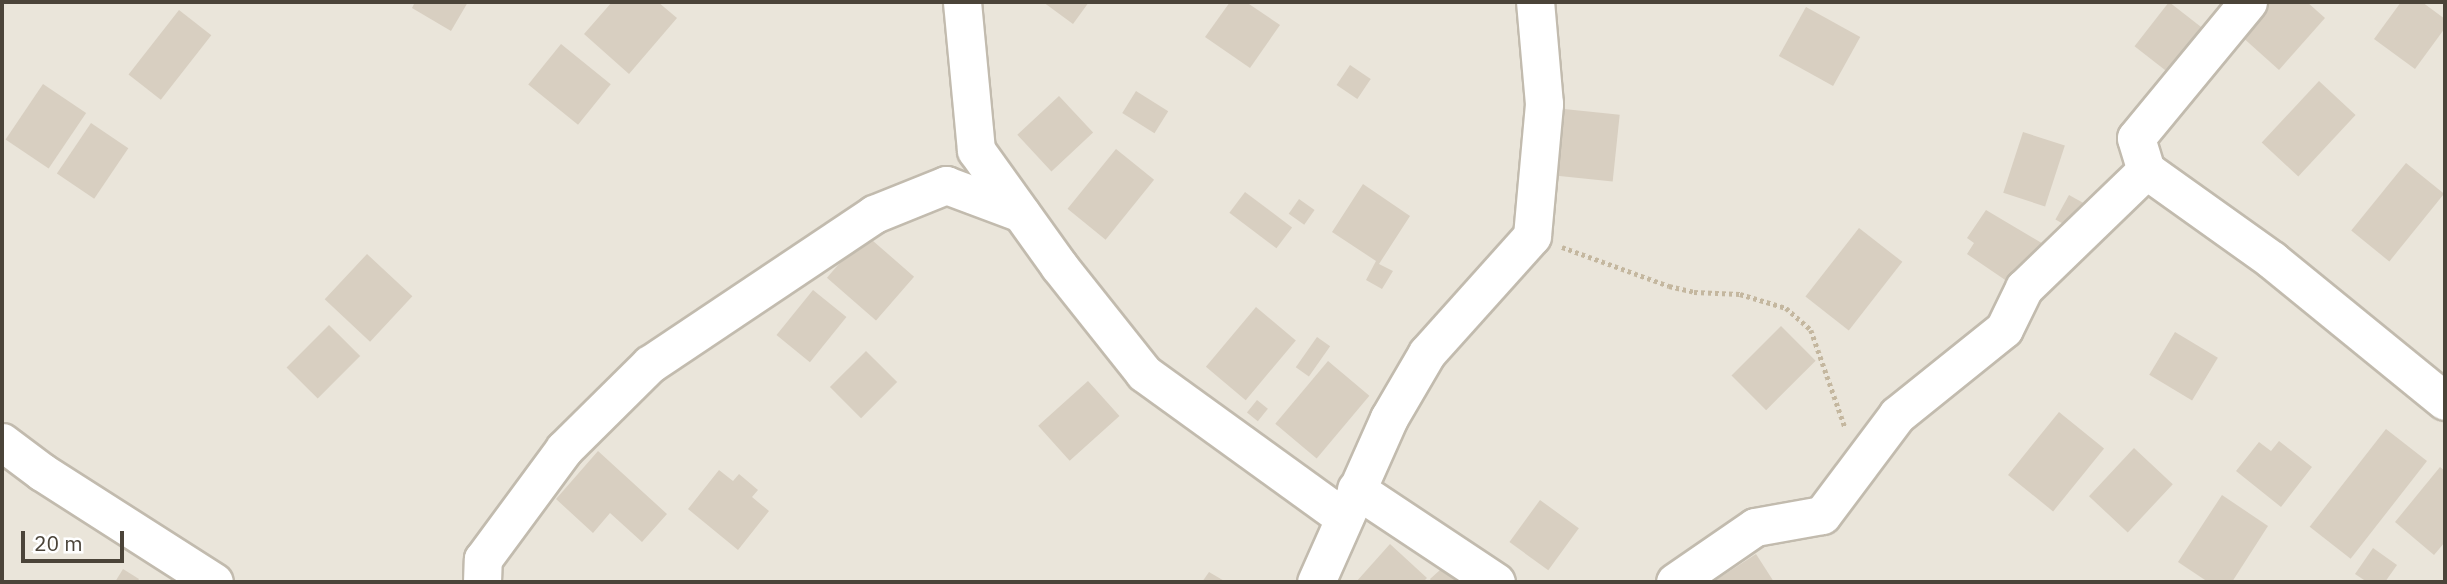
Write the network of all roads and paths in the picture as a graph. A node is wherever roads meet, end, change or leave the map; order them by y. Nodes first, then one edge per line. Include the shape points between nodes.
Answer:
1 (962, 2) edge
2 (1535, 2) edge
3 (2248, 2) edge
4 (2146, 170) junction
5 (1021, 213) junction
6 (1532, 236) junction
7 (2445, 401) edge
8 (2, 442) edge
9 (1859, 465) junction
10 (1349, 503) junction
11 (214, 582) edge
12 (482, 582) edge
13 (1316, 582) edge
14 (1496, 582) edge
15 (1675, 582) edge

1 - 5 street via 976,150
2 - 6 street via 1544,104
3 - 4 street via 2136,138
4 - 7 street via 2272,260
4 - 9 street via 2024,288 2004,329 1897,415
5 - 10 street via 1144,373
5 - 12 street via 946,185 874,214 650,365 564,449 483,559
6 - 9 path via 1669,286 1740,294 1786,308 1811,330
6 - 10 street via 1427,353 1389,418
8 - 11 street
9 - 15 street via 1822,515 1755,527
10 - 13 street
10 - 14 street

